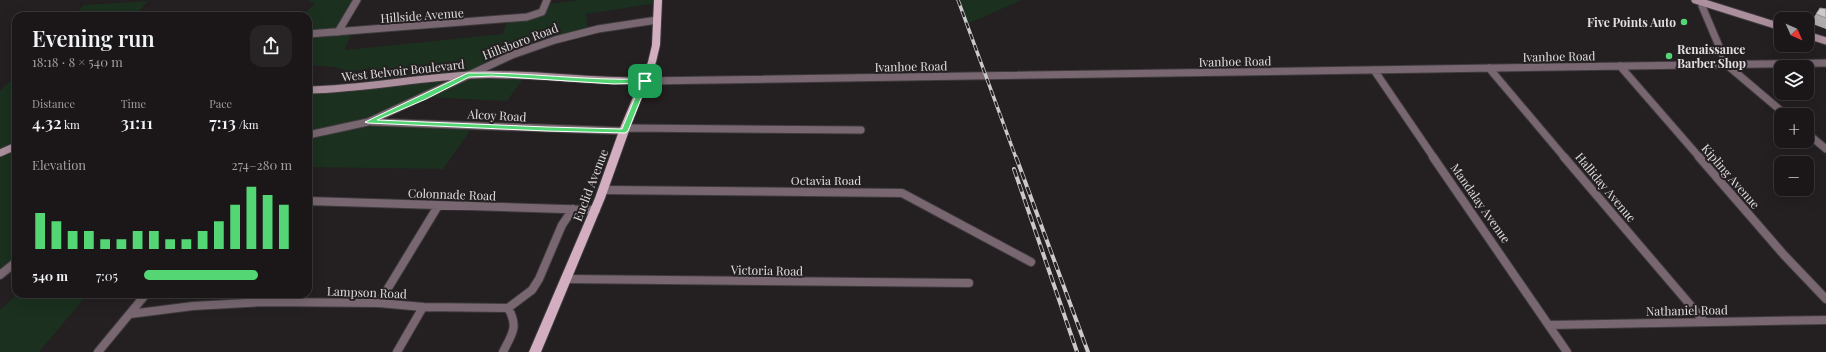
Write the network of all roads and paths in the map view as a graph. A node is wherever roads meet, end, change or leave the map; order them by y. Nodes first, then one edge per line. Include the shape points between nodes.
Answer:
1 (357, 0) edge
2 (547, 0) edge
3 (658, 0) edge
4 (1695, 0) edge
5 (1704, 3) junction
6 (657, 20) junction
7 (1774, 25) edge
8 (338, 32) junction
9 (312, 34) edge
10 (1814, 37) edge
11 (1826, 41) edge
12 (1826, 63) edge
13 (1727, 65) junction
14 (1620, 66) junction
15 (1489, 68) junction
16 (1374, 70) junction
17 (468, 75) junction
18 (645, 81) junction
19 (312, 90) edge
20 (1778, 108) edge
21 (368, 122) junction
22 (625, 130) junction
23 (861, 130) dead end
24 (312, 134) edge
25 (1814, 139) edge
26 (12, 148) edge
27 (1826, 149) edge
28 (0, 153) edge
29 (604, 190) junction
30 (312, 201) edge
31 (438, 206) junction
32 (573, 209) junction
33 (596, 210) junction
34 (1031, 262) dead end
35 (12, 265) edge
36 (0, 275) edge
37 (565, 279) junction
38 (969, 283) dead end
39 (143, 298) edge
40 (1826, 299) edge
41 (379, 303) junction
42 (423, 307) junction
43 (508, 308) junction
44 (130, 314) junction
45 (1826, 320) edge
46 (1704, 321) junction
47 (1549, 325) junction
48 (98, 352) edge
49 (397, 352) edge
50 (503, 352) edge
51 (535, 352) edge
52 (1567, 352) edge

1 - 8 street
2 - 8 street, Hillside Avenue via 545,9 536,15 522,18
3 - 6 main road, Euclid Avenue
4 - 5 street
5 - 7 street
5 - 13 street via 1702,6
6 - 17 street, Hillsboro Road via 598,29 555,40 512,55
6 - 18 main road, Euclid Avenue via 655,54
8 - 9 street, Hillside Avenue
10 - 11 street
12 - 13 street, Ivanhoe Road
13 - 14 street, Ivanhoe Road
13 - 20 street
14 - 15 street, Ivanhoe Road
14 - 40 street, Kipling Avenue via 1779,249
15 - 16 street, Ivanhoe Road
15 - 46 street, Halliday Avenue
16 - 18 street, Ivanhoe Road
16 - 47 street, Mandalay Avenue
17 - 18 street, West Belvoir Boulevard via 492,74 614,82
17 - 19 street, West Belvoir Boulevard via 334,90
17 - 21 street, Hillsboro Road
18 - 22 main road, Euclid Avenue
21 - 22 street, Alcoy Road
21 - 24 street, Hillsboro Road
22 - 23 street, Alcoy Road
22 - 29 main road, Euclid Avenue
25 - 27 street
26 - 28 street
29 - 33 main road, Euclid Avenue
29 - 34 street, Octavia Road via 902,193
30 - 31 street, Colonnade Road
31 - 32 street, Colonnade Road
31 - 41 street
32 - 33 street, Colonnade Road
32 - 43 street via 562,225 532,290
33 - 37 main road, Euclid Avenue
35 - 36 street
37 - 38 street, Victoria Road
37 - 51 main road, Euclid Avenue
39 - 44 street
41 - 42 street, Lampson Road
41 - 44 street, Lampson Road via 264,302 193,306
42 - 43 street, Lampson Road
42 - 49 street
43 - 50 street via 514,319 513,331
44 - 48 street
45 - 46 street, Nathaniel Road
46 - 47 street, Nathaniel Road
47 - 52 street, Mandalay Avenue

